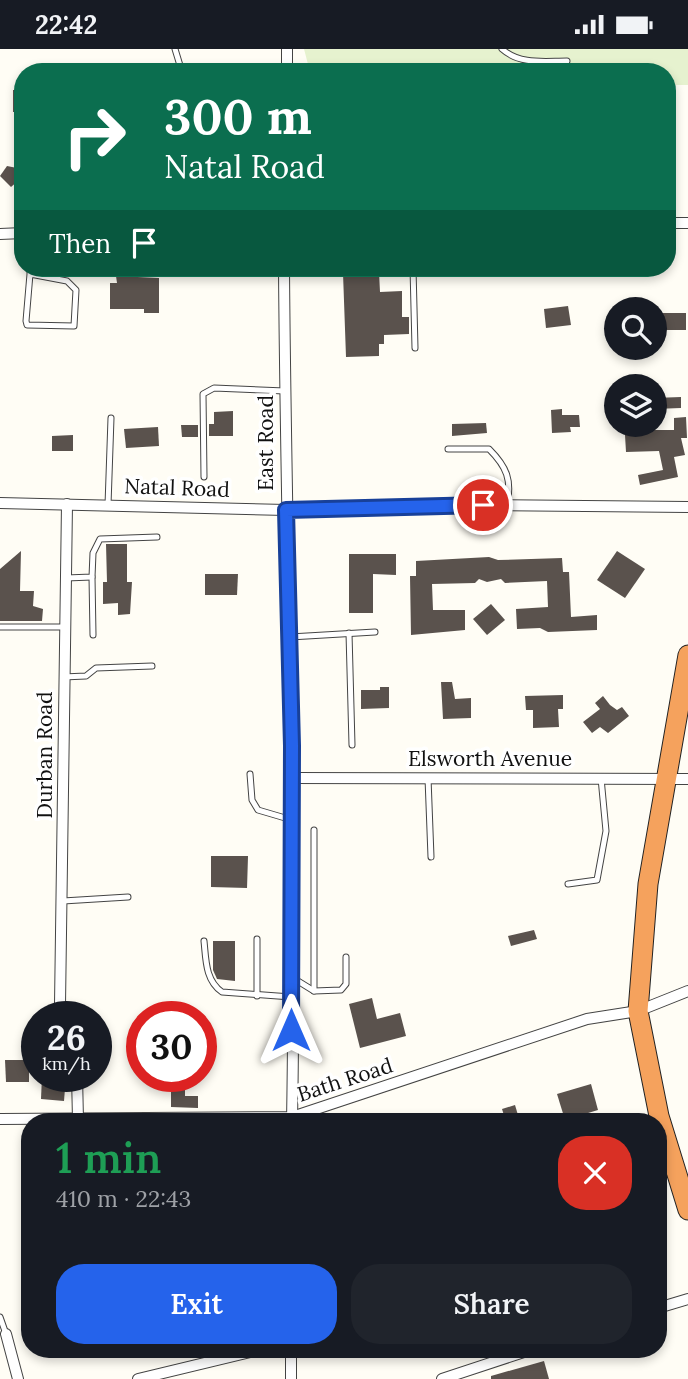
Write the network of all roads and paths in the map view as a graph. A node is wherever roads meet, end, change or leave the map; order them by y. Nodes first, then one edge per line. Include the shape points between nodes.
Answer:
1 (502, 49) edge
2 (567, 61) dead end
3 (30, 277) edge
4 (52, 277) edge
5 (284, 277) edge
6 (413, 277) edge
7 (415, 348) dead end
8 (285, 391) junction
9 (111, 418) dead end
10 (448, 449) dead end
11 (204, 477) dead end
12 (0, 503) edge
13 (67, 504) junction
14 (108, 505) junction
15 (507, 505) junction
16 (688, 507) edge
17 (286, 510) junction
18 (157, 537) dead end
19 (66, 577) junction
20 (92, 577) junction
21 (0, 627) edge
22 (64, 627) junction
23 (375, 632) dead end
24 (349, 633) junction
25 (93, 635) dead end
26 (290, 638) junction
27 (688, 655) edge
28 (152, 666) dead end
29 (63, 677) junction
30 (352, 745) dead end
31 (250, 774) dead end
32 (292, 778) junction
33 (428, 778) junction
34 (601, 778) junction
35 (666, 778) junction
36 (688, 779) edge
37 (292, 820) junction
38 (314, 830) dead end
39 (431, 857) dead end
40 (568, 884) dead end
41 (128, 897) dead end
42 (63, 901) junction
43 (257, 939) dead end
44 (204, 941) dead end
45 (346, 957) dead end
46 (291, 977) junction
47 (314, 991) junction
48 (688, 991) edge
49 (257, 996) junction
50 (291, 997) junction
51 (60, 1001) edge
52 (638, 1011) junction
53 (77, 1092) edge
54 (78, 1113) edge
55 (292, 1113) edge
56 (292, 1113) edge
57 (310, 1113) edge
58 (658, 1113) edge
59 (0, 1119) edge
60 (21, 1119) edge
61 (667, 1143) edge
62 (688, 1210) edge
63 (688, 1299) edge
64 (667, 1305) edge
65 (0, 1317) edge
66 (6, 1334) joint
67 (226, 1358) edge
68 (291, 1358) edge
69 (506, 1358) edge
70 (18, 1379) edge
71 (138, 1379) edge
72 (291, 1379) edge
73 (442, 1379) edge

1 - 2 lane via 525,61
3 - 4 lane via 27,325 74,326 76,290 67,281
5 - 8 street, East Road
6 - 7 lane
8 - 11 lane via 214,388 204,394
8 - 17 street, East Road
9 - 14 lane
10 - 15 lane via 489,449 501,460 510,479
12 - 13 street, Natal Road
13 - 14 street, Natal Road
13 - 19 street, Durban Road
14 - 17 street, Natal Road
15 - 16 street, Natal Road
15 - 17 street, Natal Road
17 - 26 street, East Road
18 - 20 lane via 100,539 93,553
19 - 20 lane
19 - 22 street, Durban Road
20 - 25 lane
21 - 22 lane
22 - 29 street, Durban Road
23 - 24 lane
24 - 26 lane
24 - 30 lane
26 - 32 street, East Road
27 - 35 highway
28 - 29 lane via 96,668 86,676
29 - 42 street, Durban Road
31 - 37 lane via 252,800 258,810
32 - 33 street, Elsworth Avenue
32 - 37 street, East Road
33 - 34 street, Elsworth Avenue
33 - 39 lane
34 - 35 street, Elsworth Avenue
34 - 40 lane via 606,831 597,880
35 - 36 street, Elsworth Avenue
35 - 52 highway via 648,884
37 - 46 street, East Road
38 - 47 lane
41 - 42 lane
42 - 51 street, Durban Road
43 - 49 lane
44 - 49 lane via 215,987 230,994
45 - 47 lane via 346,984 341,990
46 - 47 lane
46 - 50 street, East Road
46 - 55 lane
48 - 52 street, Bath Road
49 - 50 lane
50 - 56 street, East Road
52 - 57 street, Bath Road via 587,1019
52 - 58 highway
53 - 54 street
59 - 60 street, Bath Road
61 - 62 highway
63 - 64 street
65 - 66 lane
66 - 70 street
67 - 71 street
68 - 72 street
69 - 73 street

